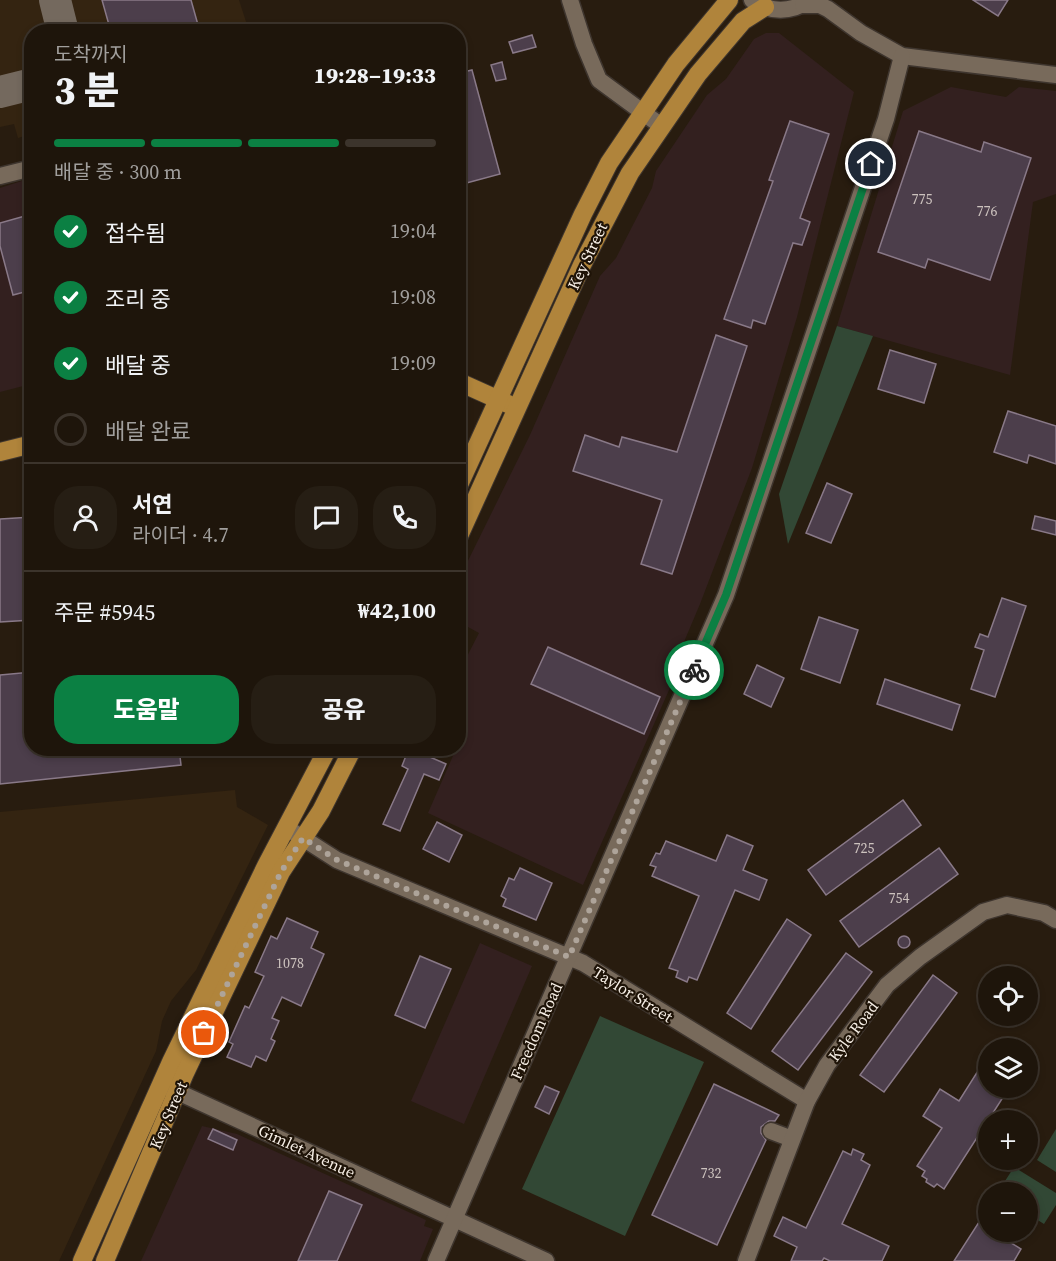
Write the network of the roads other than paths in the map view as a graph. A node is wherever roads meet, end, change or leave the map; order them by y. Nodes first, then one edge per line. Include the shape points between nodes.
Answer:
1 (570, 0) edge
2 (729, 0) edge
3 (806, 2) edge
4 (759, 4) edge
5 (825, 4) edge
6 (902, 56) junction
7 (1056, 75) edge
8 (641, 113) junction
9 (660, 125) junction
10 (24, 170) edge
11 (0, 176) edge
12 (466, 385) edge
13 (497, 399) junction
14 (518, 408) junction
15 (24, 446) edge
16 (0, 452) edge
17 (466, 469) edge
18 (466, 521) edge
19 (324, 756) edge
20 (349, 756) edge
21 (287, 828) junction
22 (303, 838) junction
23 (1056, 920) edge
24 (569, 957) junction
25 (160, 1084) junction
26 (177, 1092) junction
27 (807, 1101) junction
28 (771, 1131) dead end
29 (792, 1139) junction
30 (454, 1218) junction
31 (81, 1261) edge
32 (105, 1261) edge
33 (436, 1261) edge
34 (546, 1261) edge
35 (746, 1261) edge

1 - 8 street via 599,80
2 - 8 main road, Key Street
3 - 4 street via 784,10
3 - 5 street
4 - 9 main road, Key Street
5 - 6 street via 861,33
6 - 7 street
6 - 24 street, Freedom Road via 886,119 726,595
8 - 9 street
8 - 13 main road, Key Street via 583,214
9 - 14 main road, Key Street via 602,223
10 - 11 street
12 - 13 main road
13 - 14 main road
13 - 17 main road, Key Street
14 - 18 main road, Key Street
15 - 16 main road
19 - 21 main road, Key Street
20 - 22 main road, Key Street
21 - 22 street, Taylor Street
21 - 25 main road, Key Street
22 - 24 street, Taylor Street via 337,860
22 - 26 main road, Key Street via 281,872
23 - 27 street, Kyle Road via 1035,910 1006,905 983,912 938,944 887,985 827,1065
24 - 27 street, Taylor Street
24 - 30 street, Freedom Road
25 - 26 street, Gimlet Avenue
25 - 31 main road, Key Street
26 - 30 street, Gimlet Avenue
26 - 32 main road, Key Street
27 - 29 street, Kyle Road
28 - 29 street
29 - 35 street, Kyle Road
30 - 33 street, Freedom Road
30 - 34 street, Gimlet Avenue

